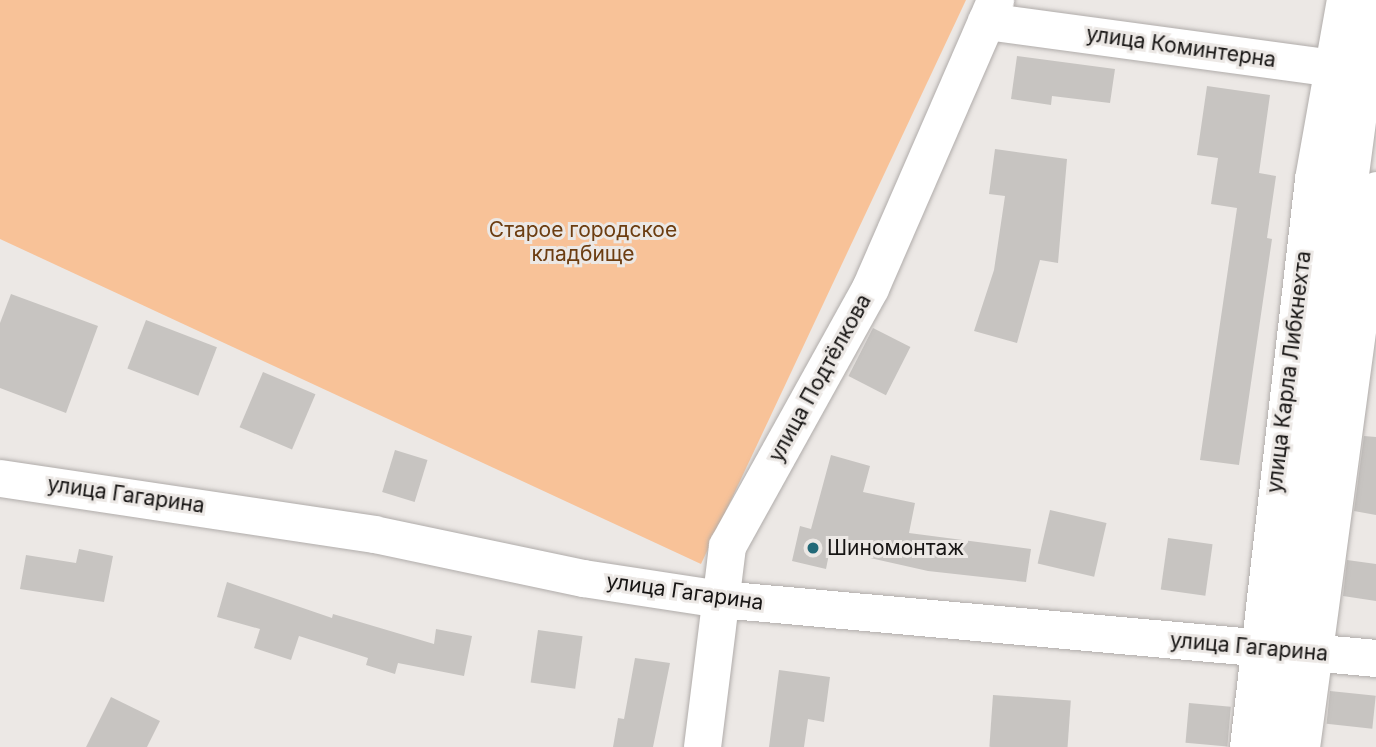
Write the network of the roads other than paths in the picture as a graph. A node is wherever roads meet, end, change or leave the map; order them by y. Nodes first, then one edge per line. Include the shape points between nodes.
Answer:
1 (1345, 0) edge
2 (1373, 0) edge
3 (990, 10) edge
4 (1357, 71) edge
5 (1376, 190) edge
6 (0, 478) edge
7 (720, 599) junction
8 (1284, 650) junction
9 (1376, 658) edge
10 (702, 747) edge
11 (1248, 747) edge
12 (1275, 747) edge
13 (1301, 747) edge

1 - 4 street, улица Карла Либкнехта
2 - 4 street, улица Карла Либкнехта
3 - 4 street, улица Коминтерна
3 - 7 street, улица Подтёлкова via 870,288 727,546
4 - 8 street, улица Карла Либкнехта
5 - 8 street, улица Карла Либкнехта
6 - 7 street, улица Гагарина via 361,532 583,578
7 - 8 street, улица Гагарина
7 - 10 street, улица Подтёлкова
8 - 9 street, улица Гагарина
8 - 11 street, улица Карла Либкнехта
8 - 12 street, улица Карла Либкнехта
8 - 13 street, улица Карла Либкнехта

